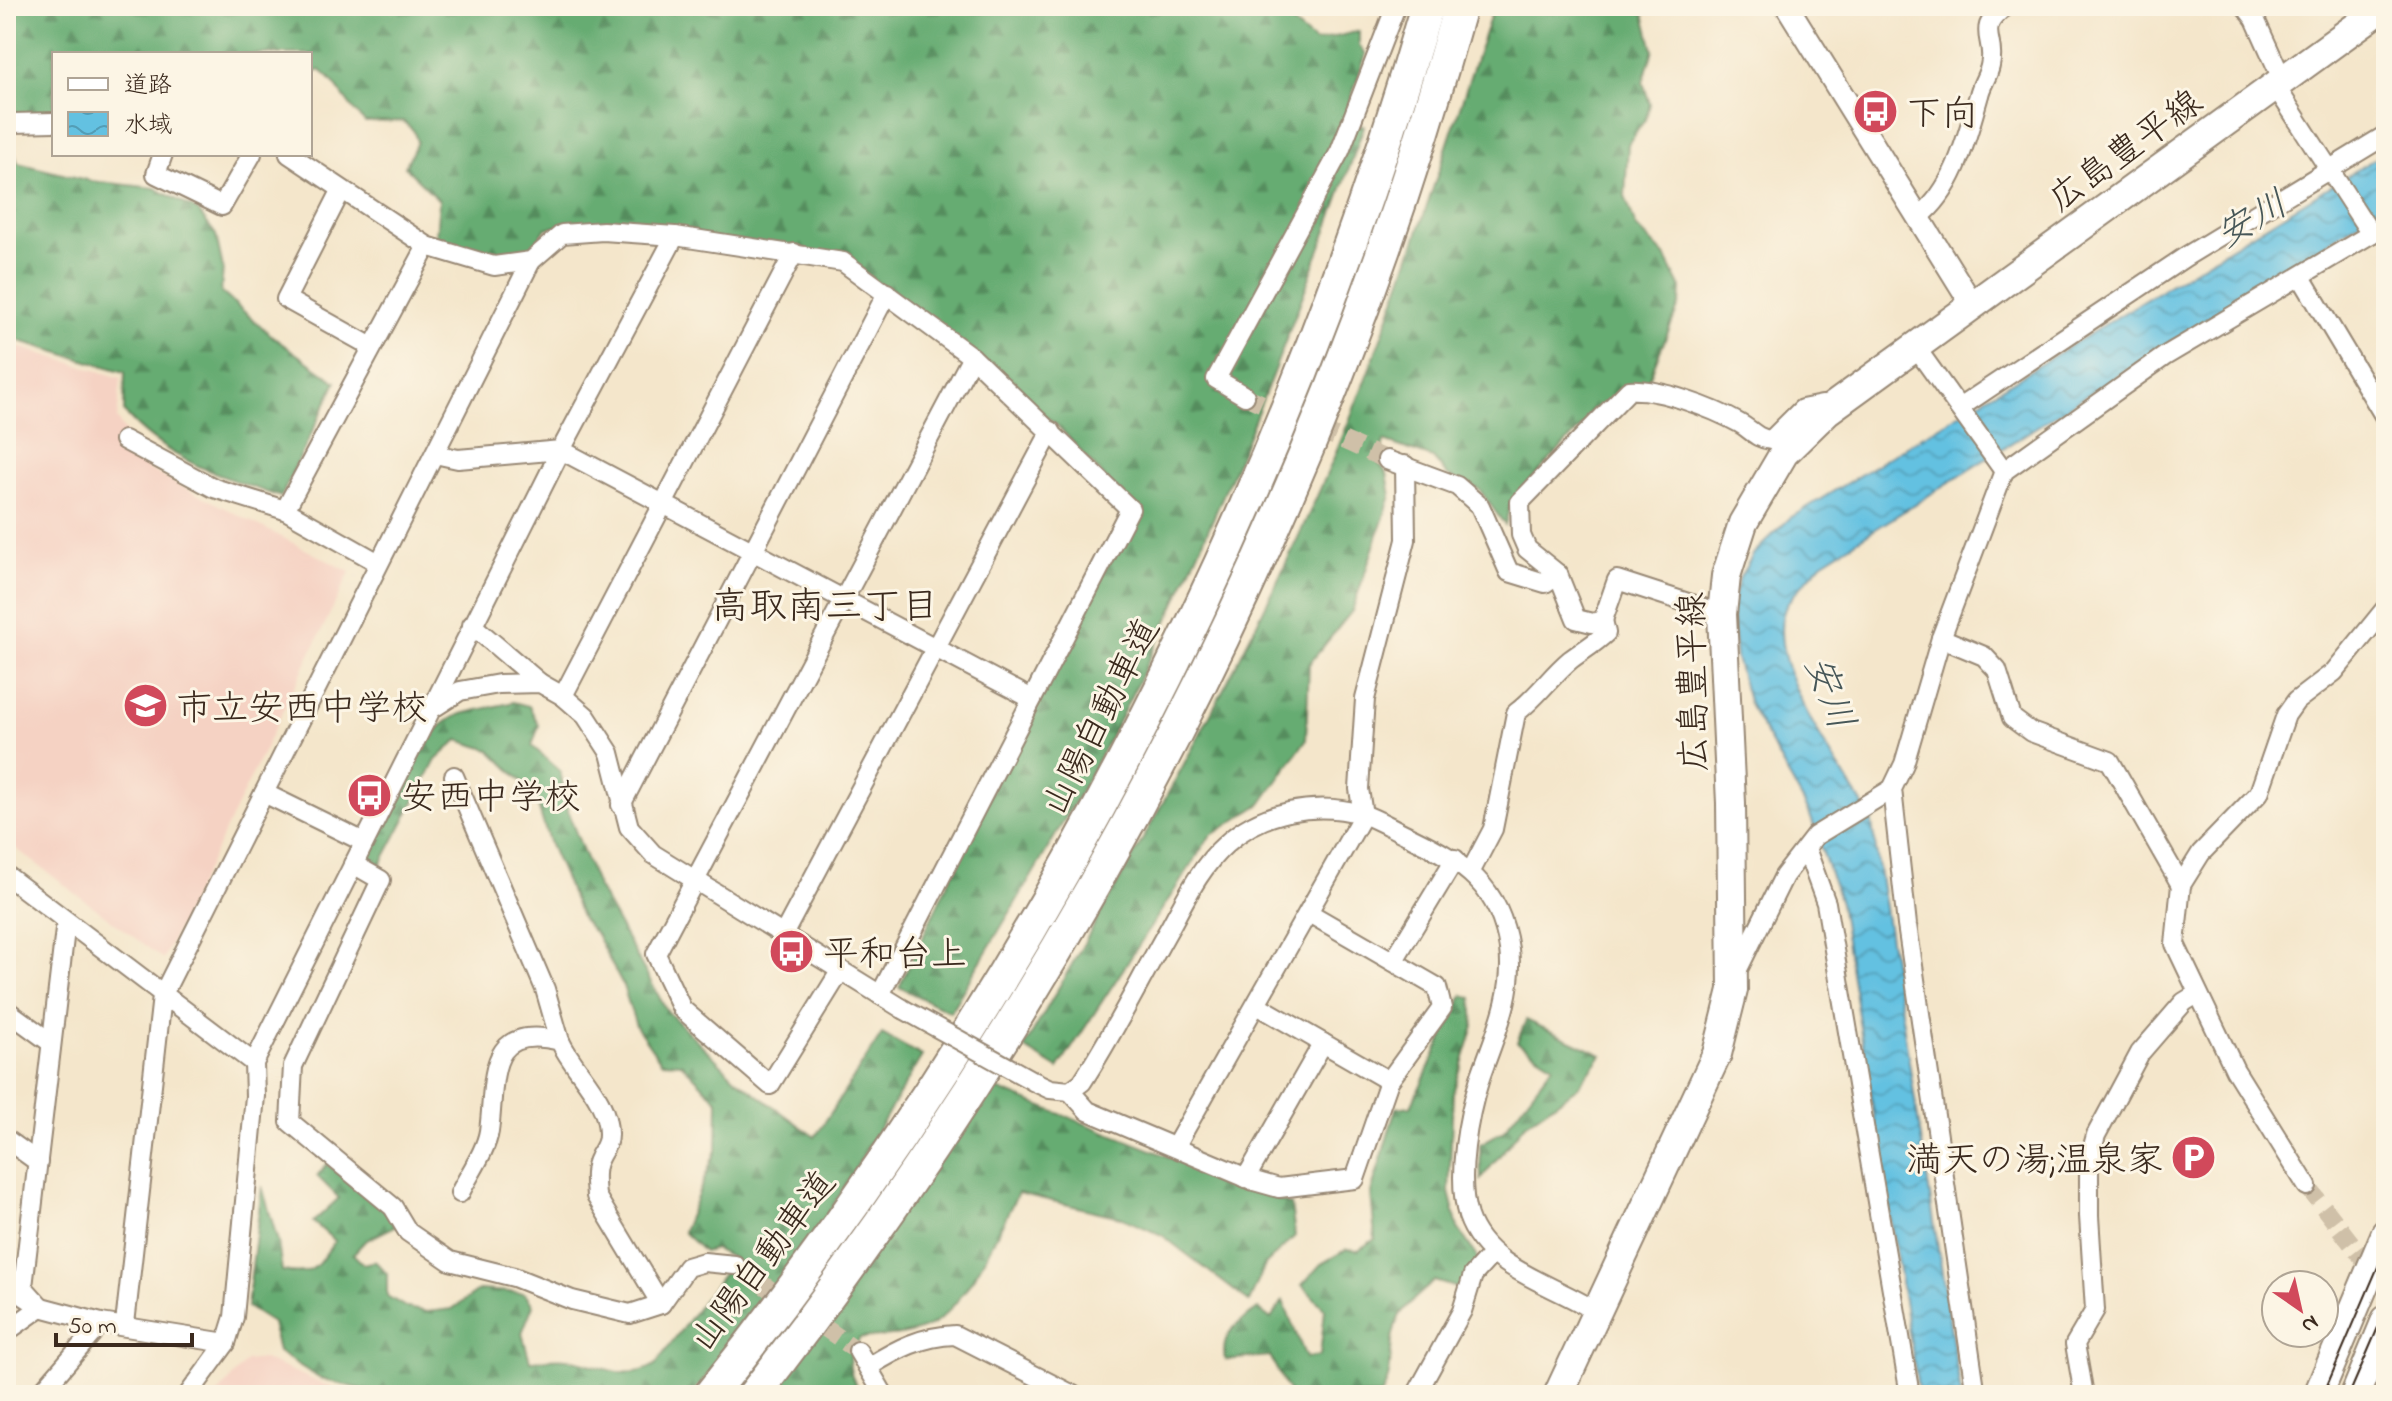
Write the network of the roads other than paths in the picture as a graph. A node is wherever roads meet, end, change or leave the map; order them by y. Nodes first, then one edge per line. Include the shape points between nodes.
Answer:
1 (1396, 6) edge
2 (1427, 6) edge
3 (1460, 6) edge
4 (1787, 6) edge
5 (2006, 6) edge
6 (2385, 6) edge
7 (2253, 9) edge
8 (2279, 84) junction
9 (52, 122) edge
10 (13, 123) dead end
11 (2386, 135) edge
12 (162, 156) edge
13 (251, 156) edge
14 (292, 156) edge
15 (2333, 172) junction
16 (341, 191) junction
17 (1920, 216) junction
18 (2375, 229) edge
19 (675, 236) junction
20 (427, 246) junction
21 (794, 253) junction
22 (531, 261) junction
23 (2301, 277) junction
24 (887, 293) junction
25 (1972, 304) junction
26 (1914, 345) junction
27 (372, 347) junction
28 (972, 357) junction
29 (1245, 396) tunnel mouth
30 (1961, 410) junction
31 (1827, 411) junction
32 (2386, 419) edge
33 (1051, 431) junction
34 (124, 440) dead end
35 (561, 450) junction
36 (435, 454) junction
37 (2002, 468) junction
38 (664, 503) junction
39 (285, 510) junction
40 (753, 551) junction
41 (377, 562) junction
42 (1558, 574) junction
43 (843, 599) junction
44 (2386, 608) edge
45 (1722, 614) junction
46 (1603, 620) junction
47 (472, 625) junction
48 (1941, 638) junction
49 (936, 646) junction
50 (540, 683) junction
51 (563, 696) junction
52 (1032, 699) junction
53 (435, 707) junction
54 (454, 776) dead end
55 (1892, 789) junction
56 (264, 793) junction
57 (621, 805) junction
58 (1363, 815) junction
59 (364, 842) junction
60 (1811, 843) junction
61 (1455, 859) junction
62 (353, 864) junction
63 (1471, 871) junction
64 (6, 875) edge
65 (696, 879) junction
66 (2181, 885) junction
67 (1309, 913) junction
68 (66, 921) junction
69 (784, 933) junction
70 (1394, 960) junction
71 (841, 970) junction
72 (1733, 990) junction
73 (2197, 994) junction
74 (880, 995) junction
75 (162, 996) junction
76 (1257, 1005) junction
77 (6, 1010) edge
78 (560, 1041) junction
79 (50, 1042) junction
80 (1323, 1043) junction
81 (254, 1063) junction
82 (1389, 1081) junction
83 (1070, 1091) junction
84 (6, 1139) edge
85 (1175, 1147) junction
86 (38, 1162) junction
87 (1246, 1178) junction
88 (2307, 1186) tunnel mouth
89 (460, 1193) dead end
90 (2386, 1233) edge
91 (1492, 1254) junction
92 (735, 1265) tunnel mouth
93 (6, 1284) edge
94 (661, 1304) junction
95 (41, 1307) junction
96 (1595, 1311) junction
97 (2386, 1320) edge
98 (101, 1323) junction
99 (125, 1324) junction
100 (6, 1332) edge
101 (226, 1343) junction
102 (858, 1351) tunnel mouth
103 (870, 1366) junction
104 (39, 1395) edge
105 (188, 1395) edge
106 (710, 1395) edge
107 (754, 1395) edge
108 (884, 1395) edge
109 (1073, 1395) edge
110 (1416, 1395) edge
111 (1558, 1395) edge
112 (1910, 1395) edge
113 (1976, 1395) edge
114 (2084, 1395) edge
115 (2318, 1395) edge
116 (2355, 1395) edge

1 - 29 street via 1340,151 1216,379
2 - 106 highway, 山陽自動車道 via 1325,315 1229,546 1120,770 1018,953 926,1096 841,1224
3 - 107 highway, 山陽自動車道 via 1356,324 1259,558 1149,786 1047,969 954,1119
4 - 17 street
5 - 17 street via 1987,26 1991,64 1965,146 1933,206
6 - 8 main road, 広島豊平線
7 - 8 street
8 - 15 street
8 - 25 main road, 広島豊平線
9 - 10 street
11 - 15 street
12 - 13 street via 156,174 222,206
14 - 16 street
15 - 18 street
15 - 30 street via 2185,257
16 - 20 street
16 - 27 street via 286,299
17 - 25 street
18 - 23 street
19 - 21 street
19 - 22 street via 562,234
19 - 35 street
20 - 22 street via 494,266
20 - 27 street
21 - 24 street via 843,262
21 - 38 street
22 - 36 street
23 - 32 street
23 - 37 street via 2165,356
24 - 28 street
24 - 40 street
25 - 26 main road, 広島豊平線
26 - 30 street
26 - 31 main road, 広島豊平線
27 - 39 street
28 - 33 street
28 - 43 street
30 - 37 street
31 - 42 street via 1822,405 1802,409 1771,440 1756,438 1741,423 1676,398 1629,390 1520,502 1527,549
31 - 45 main road, 広島豊平線 via 1784,453 1743,523 1726,576
33 - 49 street
33 - 52 street via 1130,509
34 - 39 street via 214,488
35 - 36 street via 458,459
35 - 38 street
35 - 47 street
36 - 41 street
37 - 48 street
38 - 40 street
38 - 51 street
39 - 41 street
40 - 43 street
40 - 57 street
41 - 56 street
42 - 46 street via 1576,619
42 - 58 street via 1545,583 1509,572 1480,506 1457,486 1396,463 1406,540 1365,699 1359,789
43 - 49 street
43 - 65 street
44 - 66 street via 2334,672 2296,701 2286,715 2259,793 2201,853
45 - 46 street via 1617,580
45 - 72 main road, 広島豊平線
46 - 63 street via 1606,633 1516,713 1493,829
47 - 50 street
47 - 53 street
48 - 55 street
48 - 66 street via 1984,656 1997,670 2012,718 2031,732 2110,761
49 - 52 street
49 - 69 street
50 - 51 street
50 - 53 street via 460,691
51 - 57 street via 586,716 610,753
52 - 74 street
53 - 59 street
54 - 78 street via 545,989
55 - 60 street
55 - 113 street
56 - 59 street
56 - 75 street
57 - 65 street via 629,827 653,854
58 - 61 street
58 - 67 street
58 - 83 street via 1329,808 1294,810 1226,843 1200,874 1092,1067
59 - 62 street
60 - 72 street via 1784,876 1742,957
60 - 112 street via 1826,903
61 - 63 street
61 - 70 street
62 - 81 street
62 - 94 street via 381,880 293,1066 290,1122 393,1207 408,1232 450,1261 630,1314
63 - 91 street via 1499,912 1509,951 1508,989 1479,1082 1466,1161 1467,1213
64 - 68 street
65 - 69 street
65 - 71 street via 656,954 682,1009 770,1085
66 - 73 street via 2175,944
67 - 70 street
67 - 76 street
68 - 75 street
68 - 79 street
69 - 71 street
70 - 82 street via 1437,987 1442,1008
71 - 74 street
72 - 96 main road, 広島豊平線 via 1717,1054
73 - 88 street via 2235,1070
73 - 114 street via 2140,1053 2096,1135 2089,1161 2095,1310 2075,1344
74 - 83 street, bridge via 1033,1081
75 - 81 street
75 - 99 street
76 - 80 street
76 - 85 street
77 - 79 street
78 - 89 street via 539,1036 520,1040 497,1058 489,1134
78 - 94 street via 599,1100 607,1124 607,1146 596,1169 596,1196
79 - 86 street
80 - 82 street
80 - 87 street
81 - 101 street via 239,1272
82 - 87 street via 1355,1179 1279,1188
83 - 85 street via 1088,1111
84 - 86 street
85 - 87 street
86 - 95 street via 23,1287
90 - 115 main road
91 - 96 street
91 - 110 street via 1473,1275 1462,1311
92 - 94 street via 704,1262 687,1267
93 - 95 street
95 - 98 street
95 - 100 street
96 - 111 main road, 広島豊平線
97 - 116 main road
98 - 99 street
98 - 104 street
99 - 101 street
101 - 105 street
102 - 103 street
103 - 108 street
103 - 109 street via 902,1347 955,1335

